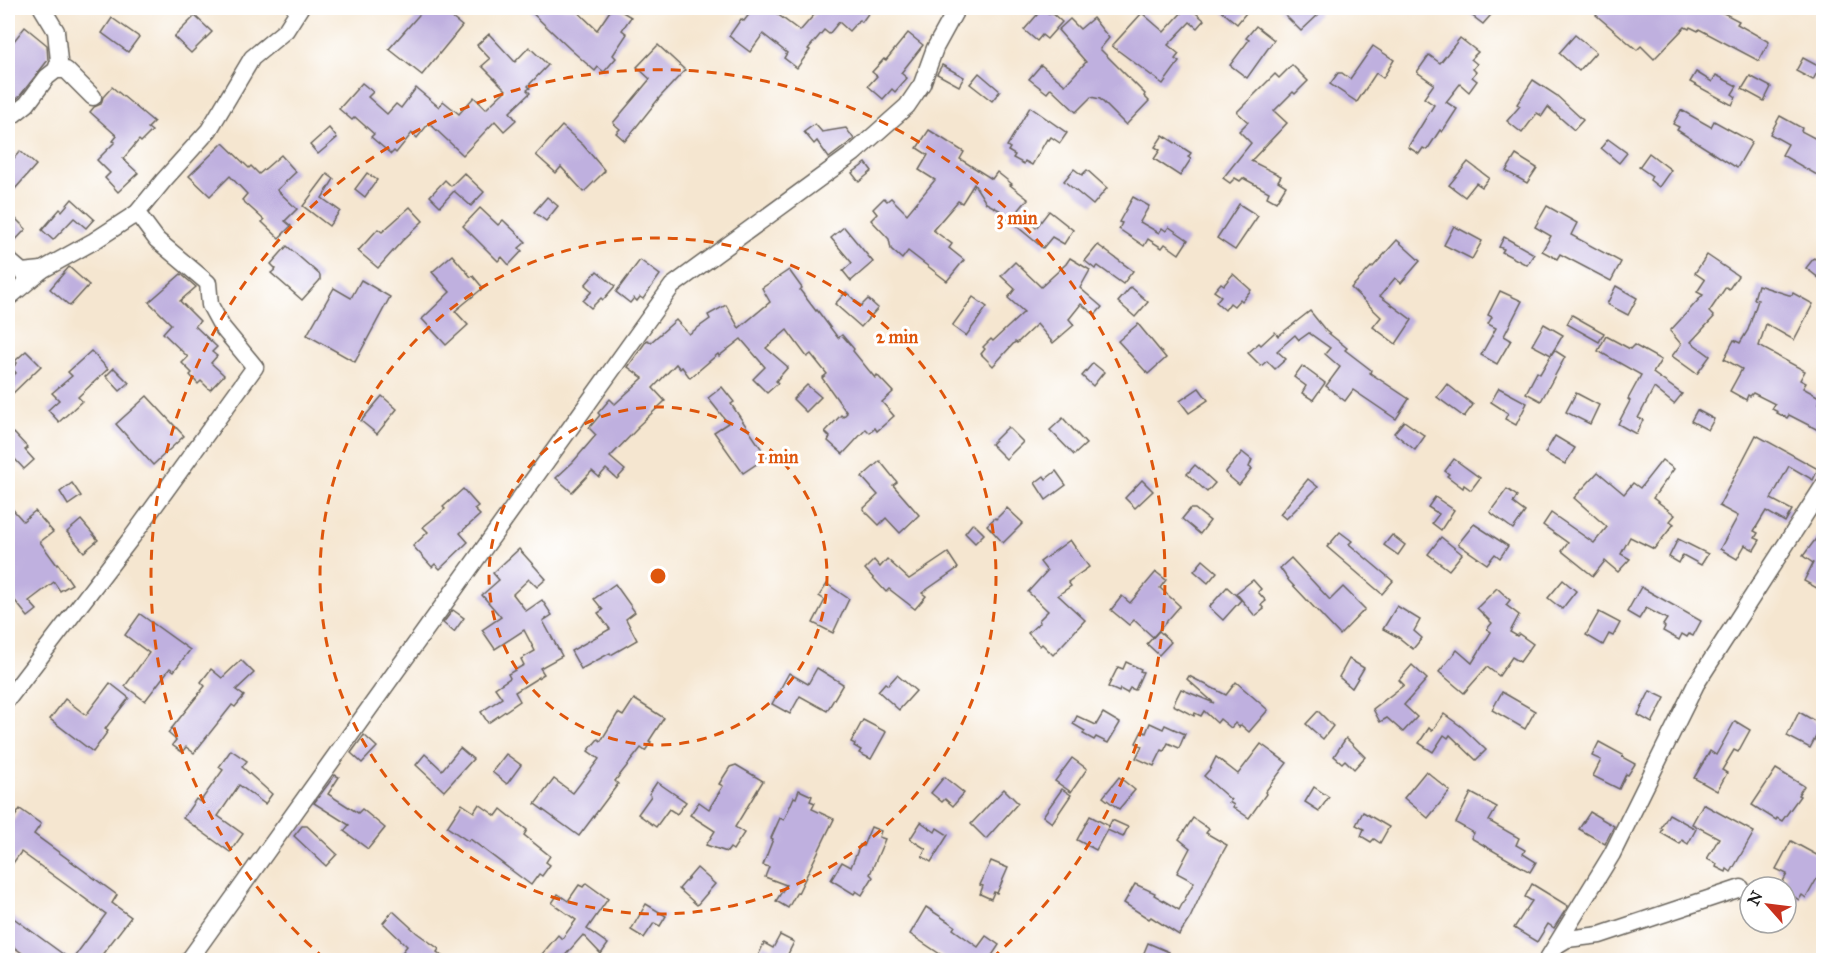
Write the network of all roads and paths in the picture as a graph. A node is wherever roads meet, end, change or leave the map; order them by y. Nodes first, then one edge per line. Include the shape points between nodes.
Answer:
1 (42, 8) edge
2 (300, 8) edge
3 (957, 8) edge
4 (56, 70) junction
5 (93, 97) dead end
6 (8, 118) edge
7 (137, 213) junction
8 (8, 261) edge
9 (42, 270) junction
10 (8, 298) edge
11 (1824, 485) edge
12 (15, 679) edge
13 (8, 699) edge
14 (1738, 889) edge
15 (1557, 945) junction
16 (189, 960) edge
17 (1547, 960) edge

1 - 4 street via 56,31
2 - 7 street via 286,30 252,58 209,130
3 - 16 street via 935,48 922,84 907,106 854,153 672,286
4 - 5 street via 66,70
4 - 6 street via 46,77 27,104
7 - 9 street
7 - 12 street via 157,240 208,283 210,305 222,327 255,367 132,537
8 - 9 street via 22,272
9 - 10 street
11 - 15 street via 1696,684 1612,854
12 - 13 street
14 - 15 street via 1600,935 1567,939
15 - 17 street

